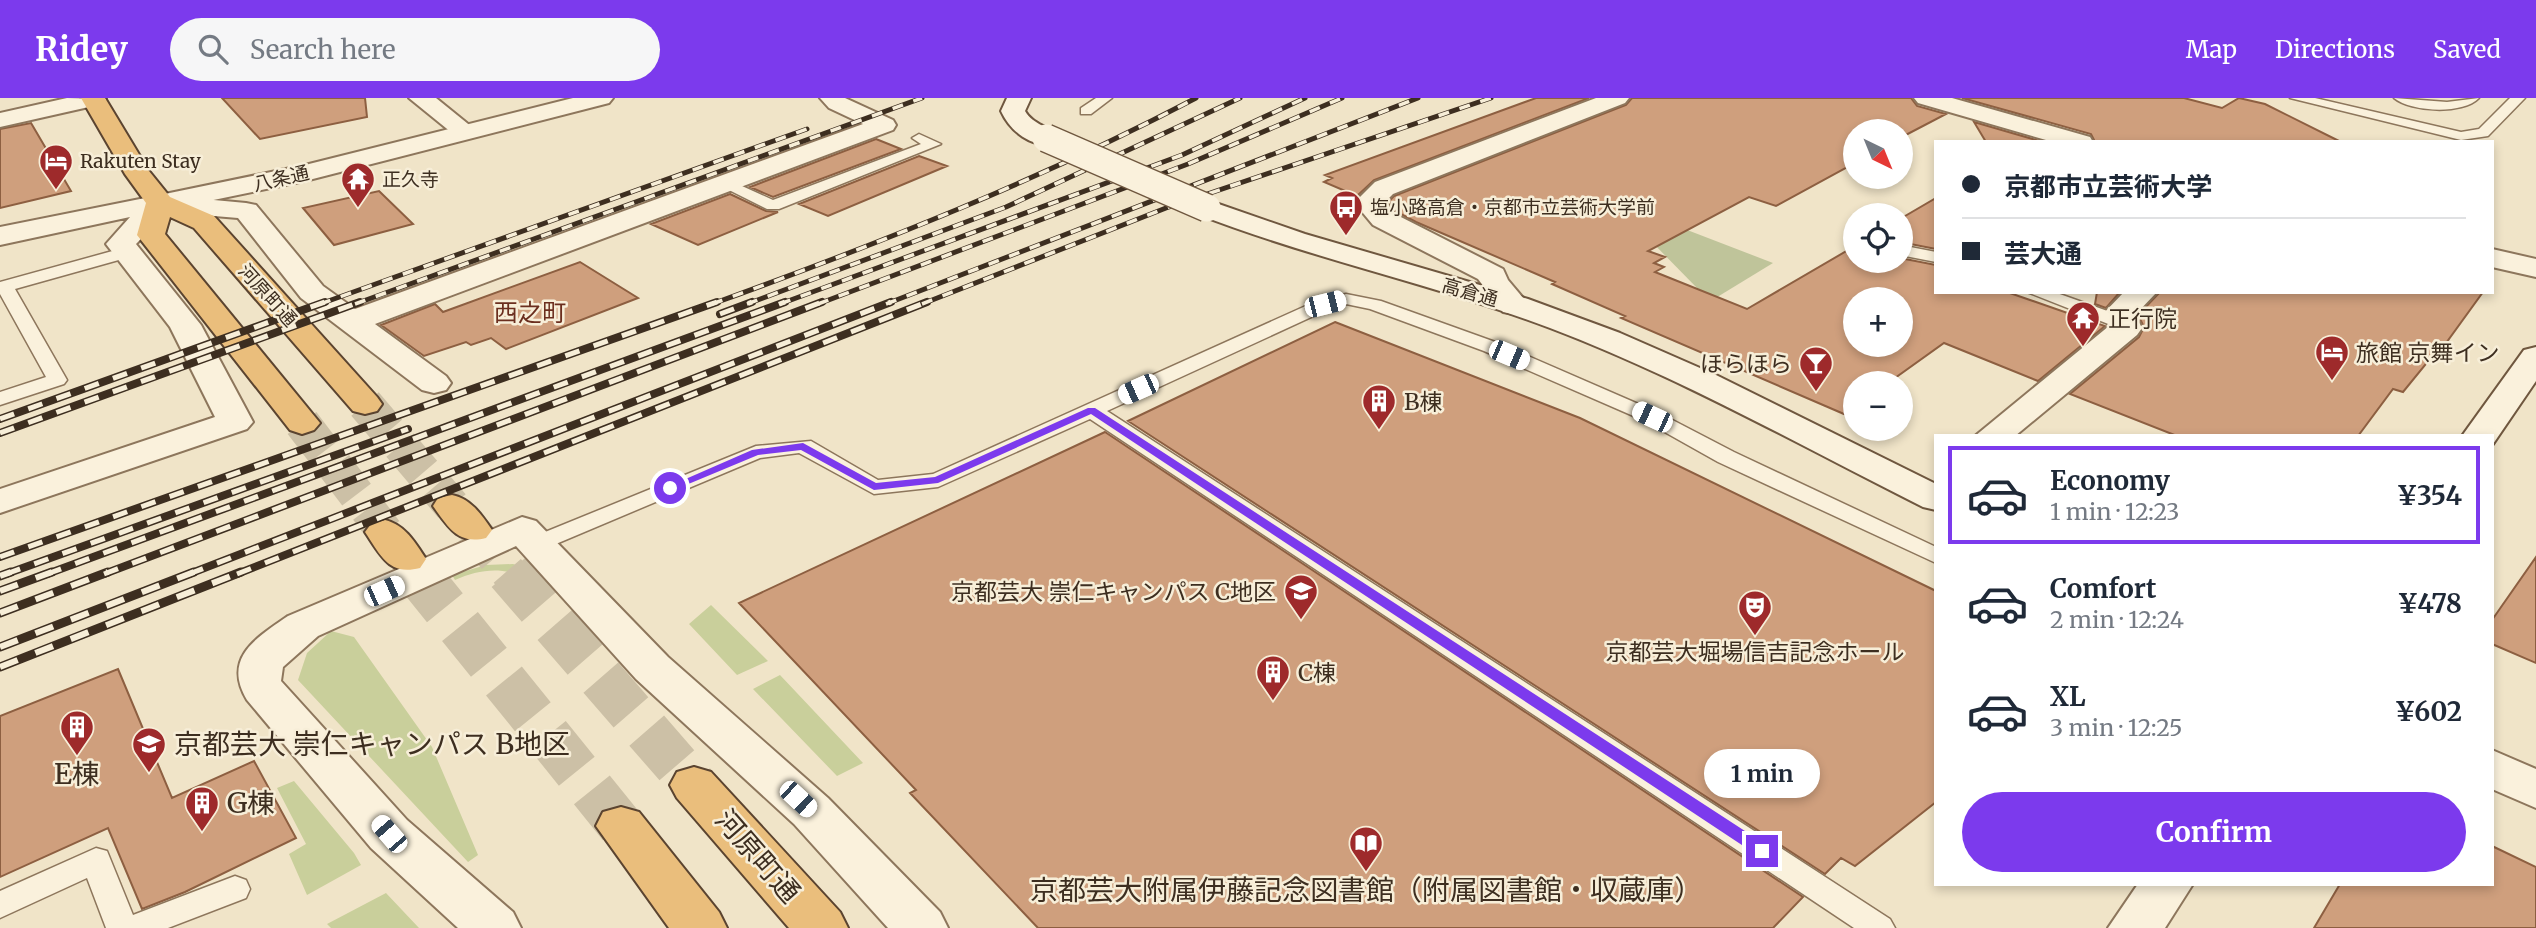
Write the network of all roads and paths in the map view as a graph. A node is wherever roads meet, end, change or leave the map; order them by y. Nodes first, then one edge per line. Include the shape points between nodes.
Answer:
1 (421, 98) edge
2 (601, 98) edge
3 (832, 98) edge
4 (1019, 98) edge
5 (1105, 98) edge
6 (1617, 98) edge
7 (1926, 98) edge
8 (2297, 98) edge
9 (2402, 98) edge
10 (2471, 98) edge
11 (2518, 98) edge
12 (93, 99) edge
13 (1086, 111) dead end
14 (0, 120) edge
15 (466, 132) junction
16 (919, 138) dead end
17 (2074, 140) edge
18 (725, 184) junction
19 (160, 204) junction
20 (0, 236) edge
21 (127, 252) junction
22 (1913, 253) edge
23 (1934, 257) edge
24 (2494, 258) edge
25 (2536, 268) edge
26 (2, 288) edge
27 (2042, 294) edge
28 (2141, 294) edge
29 (1514, 304) junction
30 (350, 322) junction
31 (2123, 323) junction
32 (2536, 357) edge
33 (434, 383) dead end
34 (0, 399) edge
35 (365, 404) tunnel mouth
36 (1091, 410) junction
37 (302, 423) tunnel mouth
38 (1995, 434) edge
39 (2481, 434) edge
40 (1931, 491) edge
41 (0, 502) edge
42 (536, 544) junction
43 (1934, 555) edge
44 (2494, 769) edge
45 (694, 785) tunnel mouth
46 (2536, 790) edge
47 (621, 826) tunnel mouth
48 (2166, 886) edge
49 (235, 889) dead end
50 (0, 905) edge
51 (122, 928) edge
52 (133, 928) edge
53 (494, 928) edge
54 (700, 928) edge
55 (821, 928) edge
56 (921, 928) edge
57 (1879, 928) edge
58 (2135, 928) edge

1 - 15 street
2 - 15 street, 八条通
3 - 18 street via 884,125
4 - 29 street, 高倉通, bridge via 1013,111 1021,125 1207,208 1302,244
5 - 13 lane
6 - 29 street via 1384,188 1372,199 1372,207 1383,219 1492,275
7 - 17 street
8 - 11 lane via 2461,136 2488,130
9 - 10 lane via 2452,106
12 - 14 street
12 - 19 highway
15 - 19 street, 八条通
16 - 18 lane via 934,144 773,205
18 - 30 street
19 - 20 street, 八条通
19 - 21 street via 120,244
19 - 30 street via 246,211 312,292
19 - 35 highway, 河原町通 via 204,222
19 - 37 highway via 151,235
21 - 26 lane
21 - 41 street via 185,325 235,422
22 - 23 lane
24 - 25 street
26 - 34 lane via 57,380
27 - 31 lane
28 - 31 street via 2119,314
29 - 40 street, 高倉通 via 1613,342
30 - 33 street
31 - 38 street via 2126,328
32 - 39 street
36 - 42 lane via 938,480 874,487 803,446 756,452
36 - 43 lane via 1325,304 1346,299 1455,334 1604,394
36 - 57 lane
42 - 53 street via 522,529 303,626 268,653 259,673 263,689 389,834
42 - 56 street via 652,668 811,811
44 - 46 street
45 - 55 highway, 河原町通
47 - 54 highway
48 - 58 street
49 - 52 lane
50 - 51 lane via 96,860

